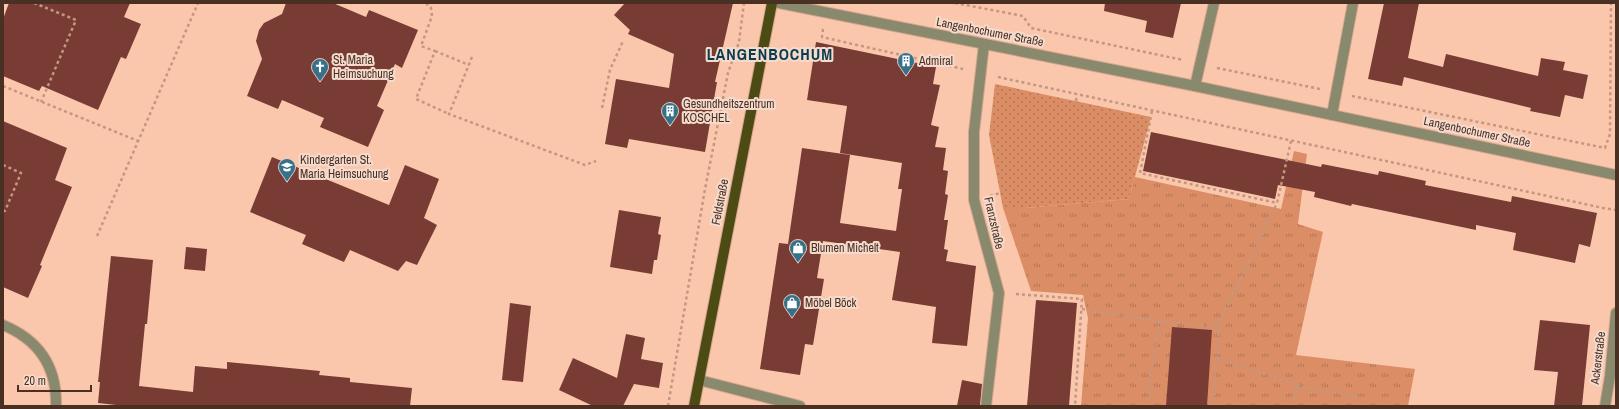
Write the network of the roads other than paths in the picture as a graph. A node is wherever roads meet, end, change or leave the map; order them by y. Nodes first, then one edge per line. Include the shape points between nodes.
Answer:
1 (772, 3) edge
2 (779, 3) edge
3 (1214, 3) edge
4 (1353, 3) edge
5 (984, 44) junction
6 (1195, 86) junction
7 (1332, 115) junction
8 (1616, 175) edge
9 (1616, 313) edge
10 (3, 325) edge
11 (699, 380) junction
12 (56, 406) edge
13 (694, 406) edge
14 (800, 406) edge
15 (986, 406) edge
16 (1605, 406) edge

1 - 11 main road, Feldstraße
2 - 5 street, Langenbochumer Straße
3 - 6 street
4 - 7 street
5 - 6 street, Langenbochumer Straße
5 - 15 street, Franzstraße via 974,132 974,200 999,293
6 - 7 street, Langenbochumer Straße
7 - 8 street, Langenbochumer Straße
9 - 16 street, Ackerstraße
10 - 12 street via 23,336 41,351 52,372
11 - 13 main road, Feldstraße
11 - 14 street

